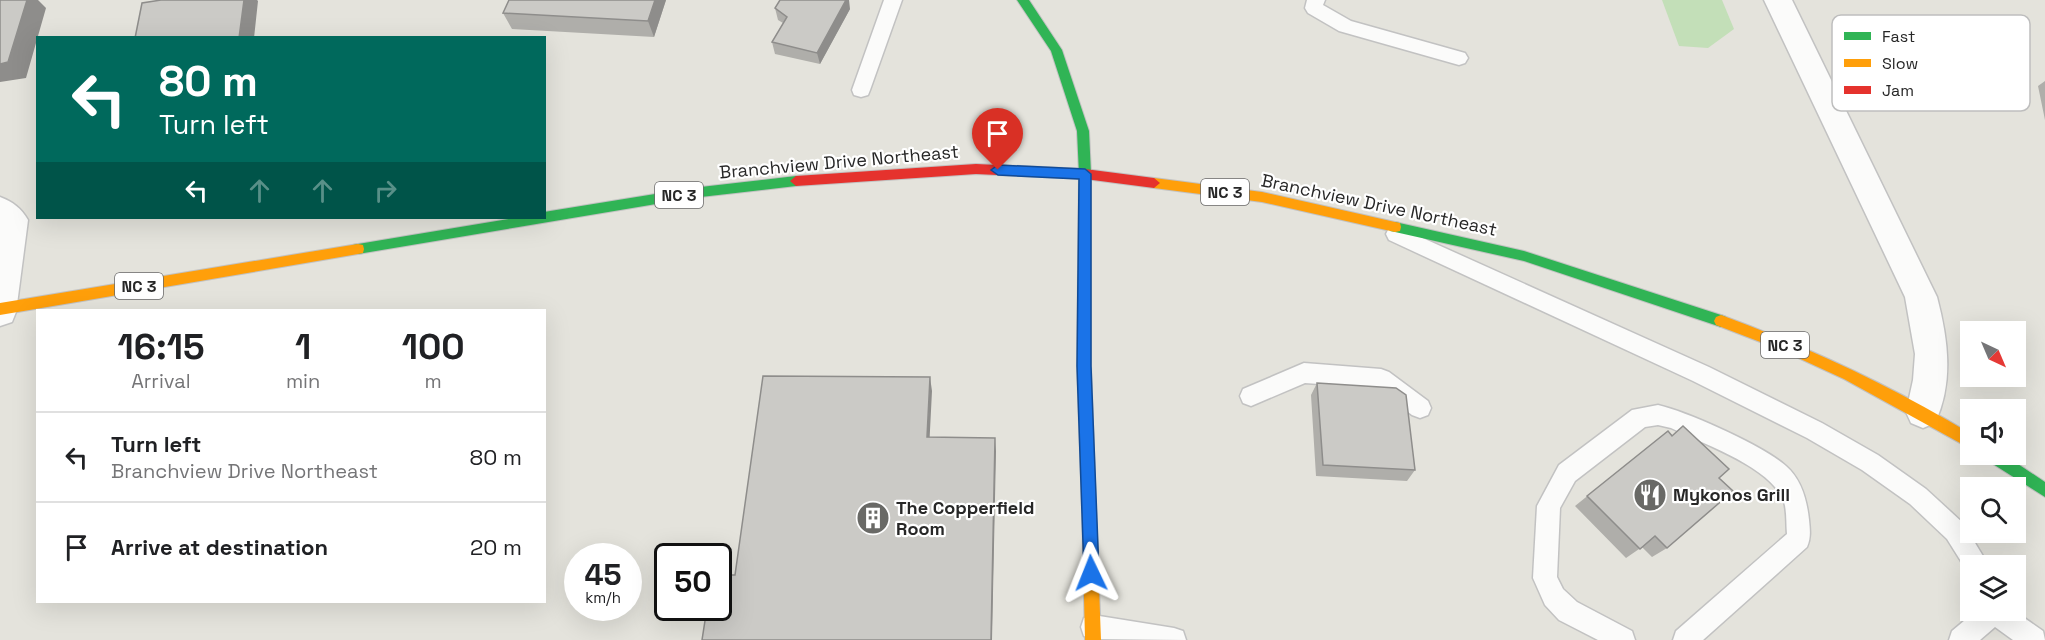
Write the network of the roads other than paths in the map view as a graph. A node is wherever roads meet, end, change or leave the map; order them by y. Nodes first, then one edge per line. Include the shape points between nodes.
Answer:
1 (893, 0) edge
2 (1023, 0) edge
3 (1317, 0) edge
4 (1778, 0) edge
5 (1459, 58) dead end
6 (861, 90) dead end
7 (1085, 174) junction
8 (0, 210) edge
9 (546, 218) edge
10 (538, 219) edge
11 (1363, 219) junction
12 (0, 310) edge
13 (1251, 396) dead end
14 (1420, 408) dead end
15 (1923, 412) junction
16 (1960, 435) edge
17 (2007, 465) edge
18 (2045, 490) edge
19 (1973, 555) edge
20 (1983, 621) edge
21 (2008, 621) edge
22 (1093, 633) edge
23 (1174, 640) edge
24 (1623, 640) edge
25 (1685, 640) edge
26 (1961, 640) edge
27 (2034, 640) edge

1 - 6 lane
2 - 7 main road via 1056,50 1064,72 1083,131
3 - 5 lane via 1314,8 1345,26
4 - 15 street via 1921,297 1932,340 1932,373
7 - 9 main road, Branchview Drive Northeast / NC 3 via 976,169 774,183
7 - 11 main road, Branchview Drive Northeast / NC 3 via 1262,197
7 - 22 main road via 1084,366
8 - 12 street via 12,220
10 - 12 main road, Branchview Drive Northeast / NC 3
11 - 15 main road, Branchview Drive Northeast / NC 3 via 1524,256 1641,293 1774,340
11 - 19 lane via 1741,393 1869,461 1908,487 1952,527
13 - 14 lane via 1304,373 1381,380
15 - 16 main road, NC 3
17 - 18 main road
20 - 26 lane
21 - 27 lane
22 - 23 lane
24 - 25 lane via 1568,611 1554,597 1545,578 1549,506 1567,474 1640,417 1658,416 1675,418 1763,462 1780,475 1795,499 1799,539

